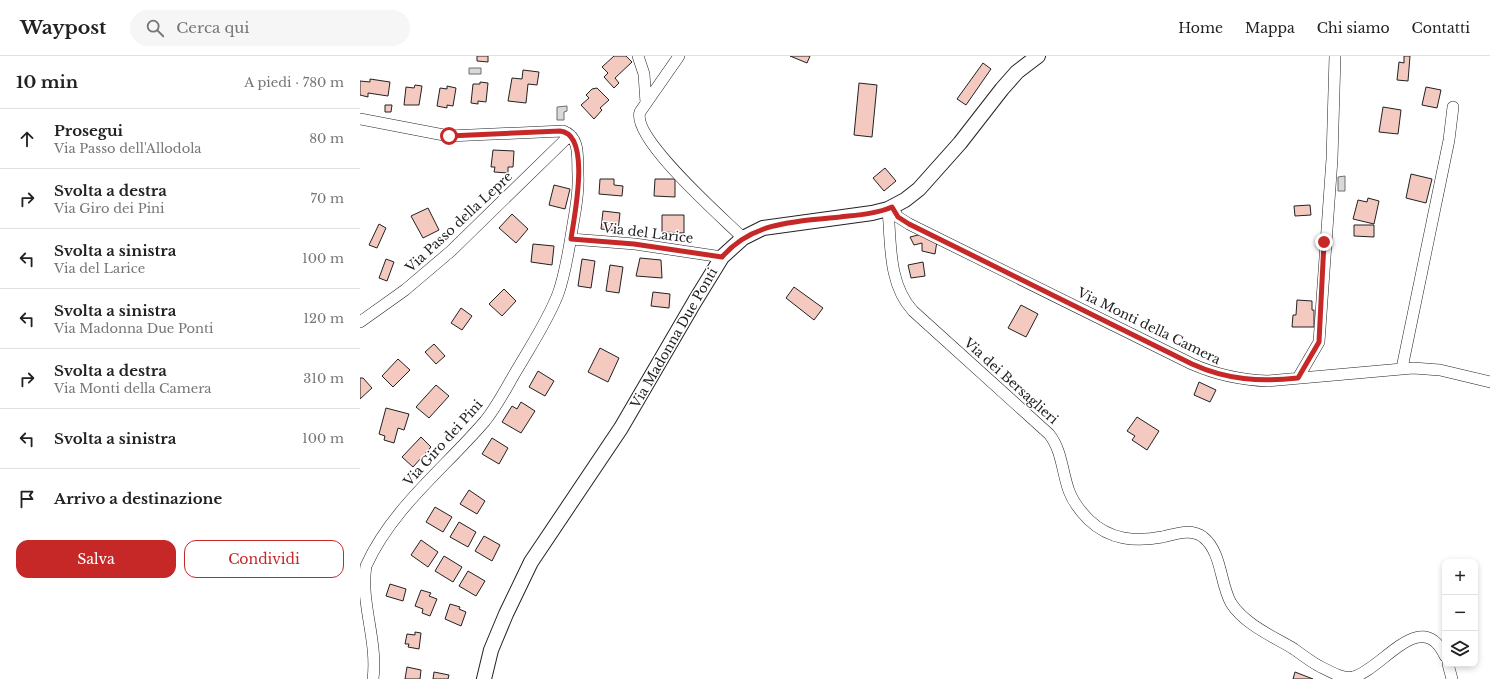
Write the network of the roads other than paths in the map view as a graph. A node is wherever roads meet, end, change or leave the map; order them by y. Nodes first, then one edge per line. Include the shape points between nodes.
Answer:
1 (638, 56) edge
2 (679, 56) edge
3 (1038, 56) edge
4 (1335, 56) edge
5 (646, 103) junction
6 (1453, 107) dead end
7 (360, 119) edge
8 (570, 134) junction
9 (890, 208) junction
10 (742, 238) junction
11 (571, 239) junction
12 (722, 257) junction
13 (360, 322) edge
14 (1402, 368) junction
15 (1298, 378) junction
16 (1490, 382) edge
17 (1442, 651) edge
18 (1449, 667) edge
19 (373, 679) edge
20 (484, 679) edge
21 (1452, 679) edge

1 - 5 street via 644,74
2 - 5 street
3 - 9 main road, Via Madonna Due Ponti via 1017,72 924,185
4 - 15 street via 1332,159 1319,342
5 - 10 street via 640,112 639,122 659,154
6 - 14 street via 1449,140
7 - 8 street via 445,135 560,131
8 - 11 street, Via Giro dei Pini via 576,145 578,178
8 - 13 street, Via Passo della Lepre via 452,251 405,290
9 - 10 main road, Via Madonna Due Ponti via 767,227
9 - 15 street, Via Monti della Camera via 909,224 1210,372 1248,380
9 - 17 street, Via dei Bersaglieri via 895,277 903,298 913,311 1049,434 1057,447 1073,501 1094,525 1108,534 1128,539 1188,532 1203,537 1215,553 1228,597 1238,612 1314,663 1340,676 1352,677 1364,673 1399,646 1414,638 1432,641
10 - 12 main road, Via Madonna Due Ponti
11 - 12 street, Via del Larice via 634,244
11 - 19 street, Via Giro dei Pini via 563,278 553,307 496,406 409,502 381,540 367,565 361,592 373,652
12 - 20 main road, Via Madonna Due Ponti via 621,428 526,570 494,642
14 - 15 street, Via Monti della Camera
14 - 16 street, Via Monti della Camera via 1432,369
18 - 21 street

